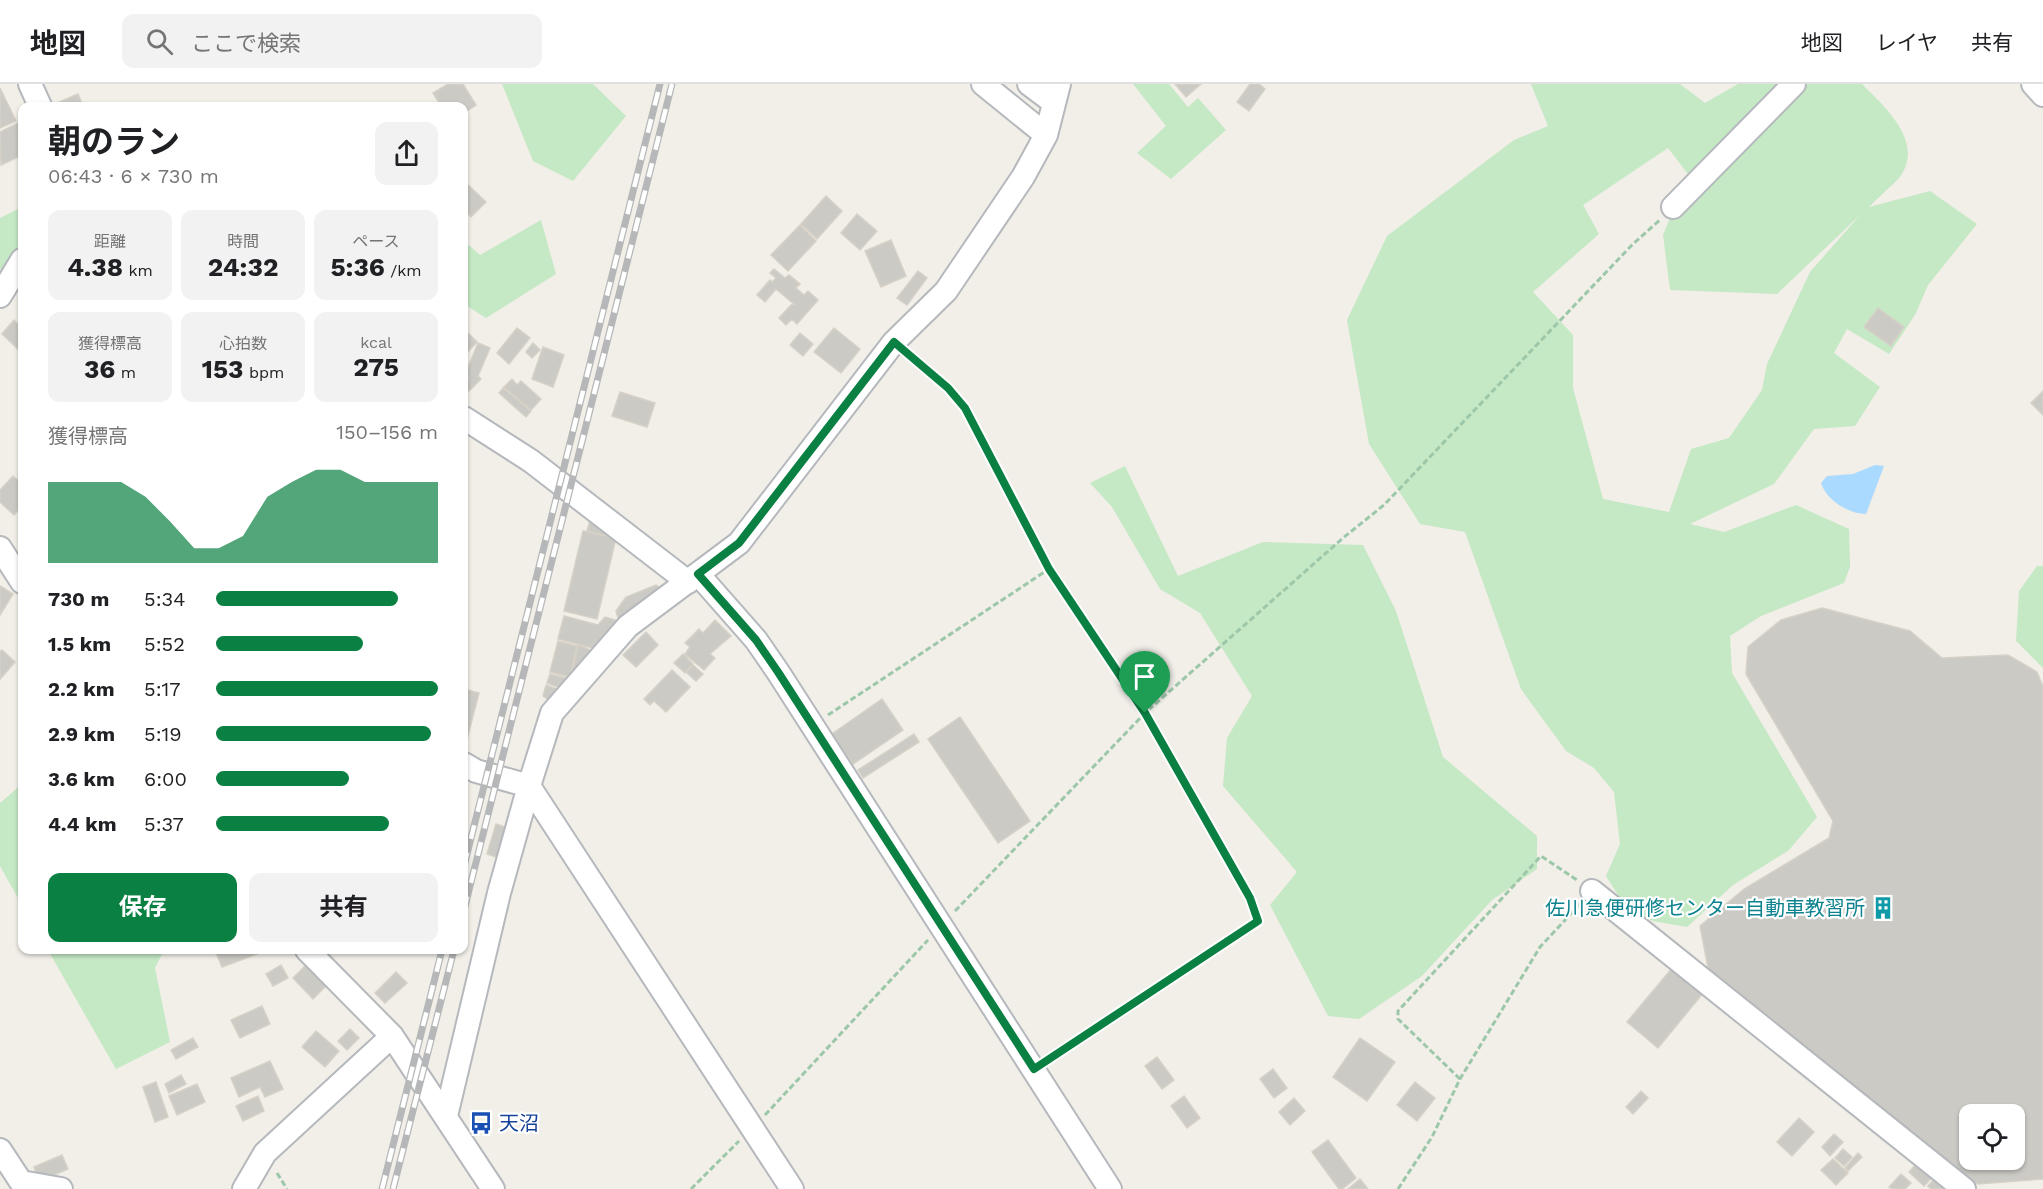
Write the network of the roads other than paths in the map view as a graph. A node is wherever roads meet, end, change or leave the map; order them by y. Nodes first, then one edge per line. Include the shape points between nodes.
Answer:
1 (30, 84) edge
2 (983, 84) edge
3 (1029, 84) edge
4 (1794, 84) edge
5 (2033, 84) edge
6 (1056, 93) edge
7 (2043, 95) edge
8 (38, 102) edge
9 (1046, 135) junction
10 (1673, 207) road end
11 (18, 267) edge
12 (0, 296) edge
13 (468, 421) edge
14 (0, 548) edge
15 (18, 576) edge
16 (693, 578) junction
17 (468, 766) edge
18 (529, 786) junction
19 (1592, 891) road end
20 (311, 954) edge
21 (392, 1036) junction
22 (446, 1116) junction
23 (0, 1150) edge
24 (61, 1189) edge
25 (244, 1189) edge
26 (493, 1189) edge
27 (792, 1189) edge
28 (1110, 1189) edge
29 (1964, 1189) edge

1 - 8 street
2 - 9 street
3 - 6 street
4 - 10 street
5 - 7 street
6 - 9 street
9 - 16 street via 1011,197 946,291 894,342 739,543
11 - 12 street
13 - 16 street
14 - 15 street
16 - 18 street via 628,626 552,713
16 - 28 street via 756,640
17 - 18 street
18 - 22 street
18 - 27 street
19 - 29 street
20 - 21 street
21 - 22 street
21 - 25 street via 265,1153
22 - 26 street
23 - 24 street via 21,1182

